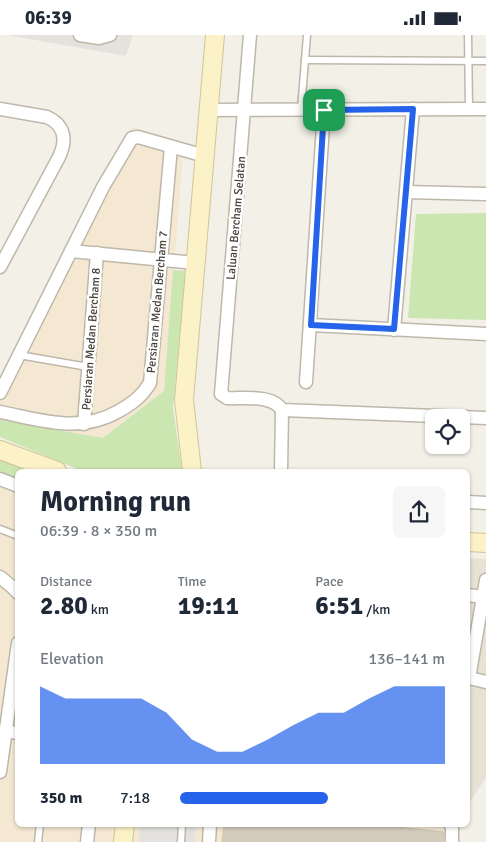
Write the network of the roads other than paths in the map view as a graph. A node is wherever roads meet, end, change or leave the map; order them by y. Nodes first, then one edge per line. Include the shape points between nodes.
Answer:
1 (80, 35) edge
2 (110, 35) edge
3 (215, 35) edge
4 (250, 35) edge
5 (307, 35) edge
6 (468, 35) edge
7 (305, 60) junction
8 (468, 61) junction
9 (486, 61) edge
10 (0, 109) edge
11 (413, 109) junction
12 (469, 109) junction
13 (486, 109) edge
14 (209, 110) junction
15 (245, 110) junction
16 (301, 110) junction
17 (324, 110) junction
18 (171, 147) junction
19 (205, 156) junction
20 (406, 192) junction
21 (486, 194) edge
22 (71, 251) junction
23 (97, 253) junction
24 (160, 259) junction
25 (196, 263) junction
26 (0, 267) edge
27 (311, 325) junction
28 (394, 329) junction
29 (486, 334) edge
30 (19, 355) junction
31 (88, 367) junction
32 (306, 382) dead end
33 (0, 393) edge
34 (282, 410) junction
35 (0, 412) edge
36 (486, 418) edge
37 (84, 424) junction
38 (189, 436) junction
39 (0, 450) edge
40 (52, 469) edge
41 (192, 469) edge
42 (198, 469) edge
43 (281, 469) edge
44 (0, 479) edge
45 (15, 485) edge
46 (470, 502) edge
47 (486, 503) edge
48 (0, 529) edge
49 (15, 535) edge
50 (470, 542) edge
51 (486, 543) edge
52 (470, 549) edge
53 (486, 549) edge
54 (0, 577) edge
55 (486, 580) edge
56 (15, 590) edge
57 (470, 595) edge
58 (483, 597) junction
59 (15, 662) edge
60 (470, 667) edge
61 (470, 678) edge
62 (486, 682) edge
63 (4, 731) junction
64 (15, 733) edge
65 (0, 773) edge
66 (40, 827) edge
67 (89, 827) edge
68 (125, 827) edge
69 (131, 827) edge
70 (182, 827) edge
71 (210, 827) edge
72 (452, 827) edge
73 (38, 842) edge
74 (87, 842) edge
75 (123, 842) edge
76 (130, 842) edge
77 (180, 842) edge
78 (209, 842) edge
79 (452, 842) edge

1 - 2 street via 99,38
3 - 14 street
4 - 15 street, Laluan Bercham Selatan
5 - 7 lane
6 - 8 lane
7 - 8 lane
7 - 16 lane
8 - 9 lane
8 - 12 lane
10 - 26 street via 54,120 64,138 59,157
11 - 12 street
11 - 17 street
11 - 20 street
12 - 13 street
14 - 15 street
14 - 19 street
15 - 16 street
15 - 34 street, Laluan Bercham Selatan via 221,394 227,398 271,401
16 - 17 street
17 - 27 street
18 - 19 street
18 - 22 street via 132,138
18 - 24 street, Persiaran Medan Bercham 7
19 - 25 street
20 - 21 street
20 - 28 street
22 - 23 street
22 - 30 street
23 - 24 street
23 - 31 street, Persiaran Medan Bercham 8
24 - 25 street
24 - 37 street, Persiaran Medan Bercham 7 via 150,383 133,403 106,418
25 - 38 street via 184,400
27 - 28 street
27 - 32 street
28 - 29 street
30 - 31 lane
30 - 33 street
31 - 37 street, Persiaran Medan Bercham 8
34 - 36 street
34 - 43 street
35 - 37 street, Persiaran Medan Bercham 7 via 64,424
38 - 41 street
38 - 42 street
39 - 40 street
44 - 45 street
46 - 47 street
48 - 49 lane
50 - 51 street
52 - 53 street
54 - 56 street
55 - 58 street
57 - 58 street
58 - 60 street
59 - 63 street
61 - 62 street
63 - 64 street
63 - 65 street
66 - 73 lane
67 - 74 street
68 - 75 street
69 - 76 street
70 - 77 lane
71 - 78 street
72 - 79 street

